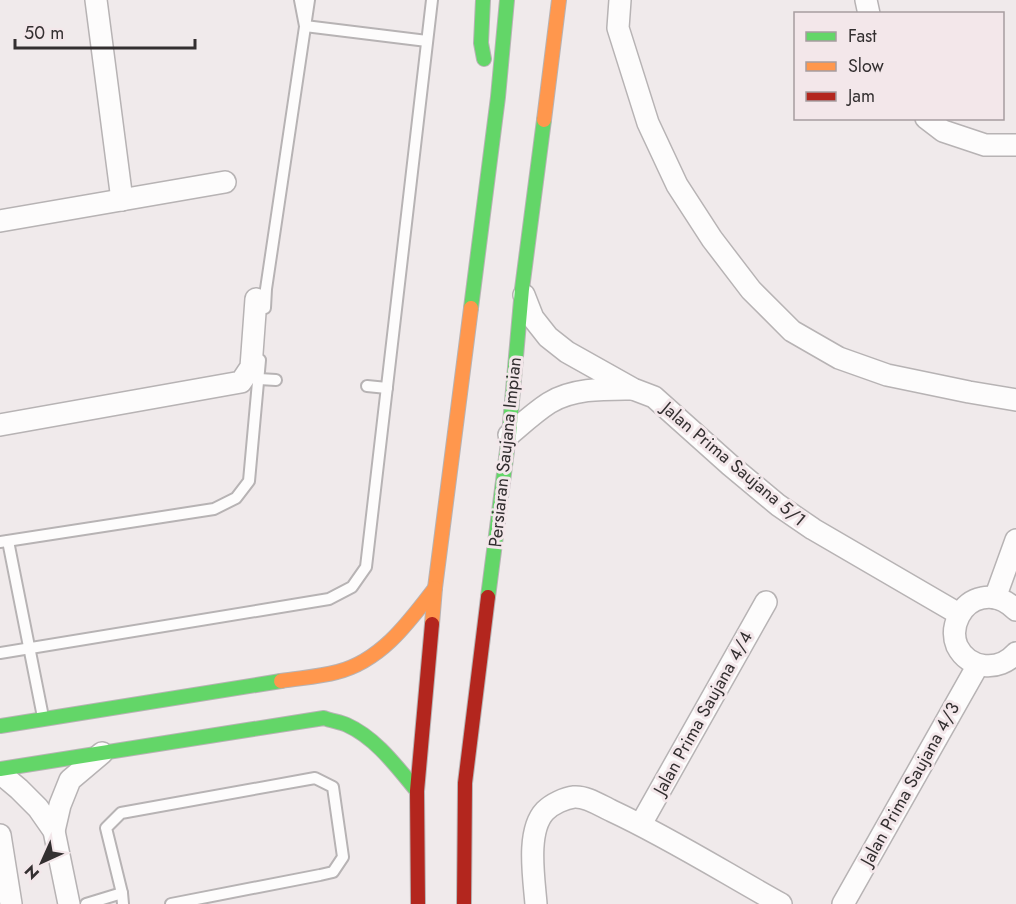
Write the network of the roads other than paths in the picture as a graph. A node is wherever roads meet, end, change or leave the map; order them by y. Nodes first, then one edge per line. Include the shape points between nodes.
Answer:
1 (96, 0) edge
2 (300, 0) edge
3 (309, 0) edge
4 (432, 0) edge
5 (483, 0) edge
6 (507, 0) edge
7 (559, 0) edge
8 (620, 0) edge
9 (305, 26) junction
10 (427, 41) junction
11 (498, 97) junction
12 (929, 120) edge
13 (1016, 145) edge
14 (225, 182) dead end
15 (122, 200) junction
16 (0, 221) edge
17 (522, 289) junction
18 (256, 299) dead end
19 (259, 379) junction
20 (276, 380) dead end
21 (367, 386) dead end
22 (387, 388) junction
23 (633, 389) junction
24 (1016, 400) edge
25 (0, 425) edge
26 (509, 435) junction
27 (1016, 540) edge
28 (4, 541) edge
29 (435, 588) junction
30 (995, 598) junction
31 (766, 602) dead end
32 (1016, 610) edge
33 (959, 614) junction
34 (28, 649) junction
35 (0, 653) edge
36 (1016, 653) edge
37 (978, 664) junction
38 (43, 719) junction
39 (0, 726) edge
40 (103, 753) junction
41 (0, 771) edge
42 (417, 791) junction
43 (641, 825) junction
44 (54, 831) junction
45 (0, 835) edge
46 (123, 899) edge
47 (11, 904) edge
48 (69, 904) edge
49 (86, 904) edge
50 (171, 904) edge
51 (418, 904) edge
52 (464, 904) edge
53 (536, 904) edge
54 (781, 904) edge
55 (843, 904) edge

1 - 15 street
2 - 9 lane
3 - 9 lane
4 - 10 lane
5 - 11 main road via 481,43 485,66
6 - 11 main road
7 - 17 main road, Persiaran Saujana Impian
8 - 24 street via 618,28 648,123 677,185 751,290 792,331 839,358 887,375
9 - 10 lane
9 - 19 lane via 266,289
10 - 22 lane
11 - 29 main road
12 - 13 street via 943,131 985,145
14 - 15 street
15 - 16 street
17 - 23 street, Jalan Prima Saujana 5/1 via 533,318 548,337
17 - 26 main road, Persiaran Saujana Impian
18 - 25 street via 251,367 241,382
19 - 20 lane
19 - 28 lane via 249,480 236,498 214,509
21 - 22 lane
22 - 34 lane via 366,567 352,587 329,598
23 - 26 street, Jalan Prima Saujana 5/1 via 575,392 551,401
23 - 33 street, Jalan Prima Saujana 5/1 via 654,397 778,505
26 - 52 main road, Persiaran Saujana Impian via 465,783
27 - 30 street
28 - 34 lane
29 - 38 main road via 383,648 338,672
29 - 42 main road
30 - 32 street
30 - 33 street via 978,598
31 - 43 street, Jalan Prima Saujana 4/4
33 - 37 street via 954,634 958,646
34 - 35 lane
34 - 38 lane
36 - 37 street via 1002,664
37 - 55 street, Jalan Prima Saujana 4/3
38 - 39 main road
40 - 41 main road
40 - 42 main road via 324,718 369,739
40 - 44 street via 70,780
41 - 44 street via 38,808
42 - 51 main road
43 - 53 street via 587,799 574,797 546,810 535,833
43 - 54 street
44 - 48 street
45 - 47 street
46 - 49 lane
46 - 50 lane via 106,828 121,813 315,778 333,787 343,856 333,872

